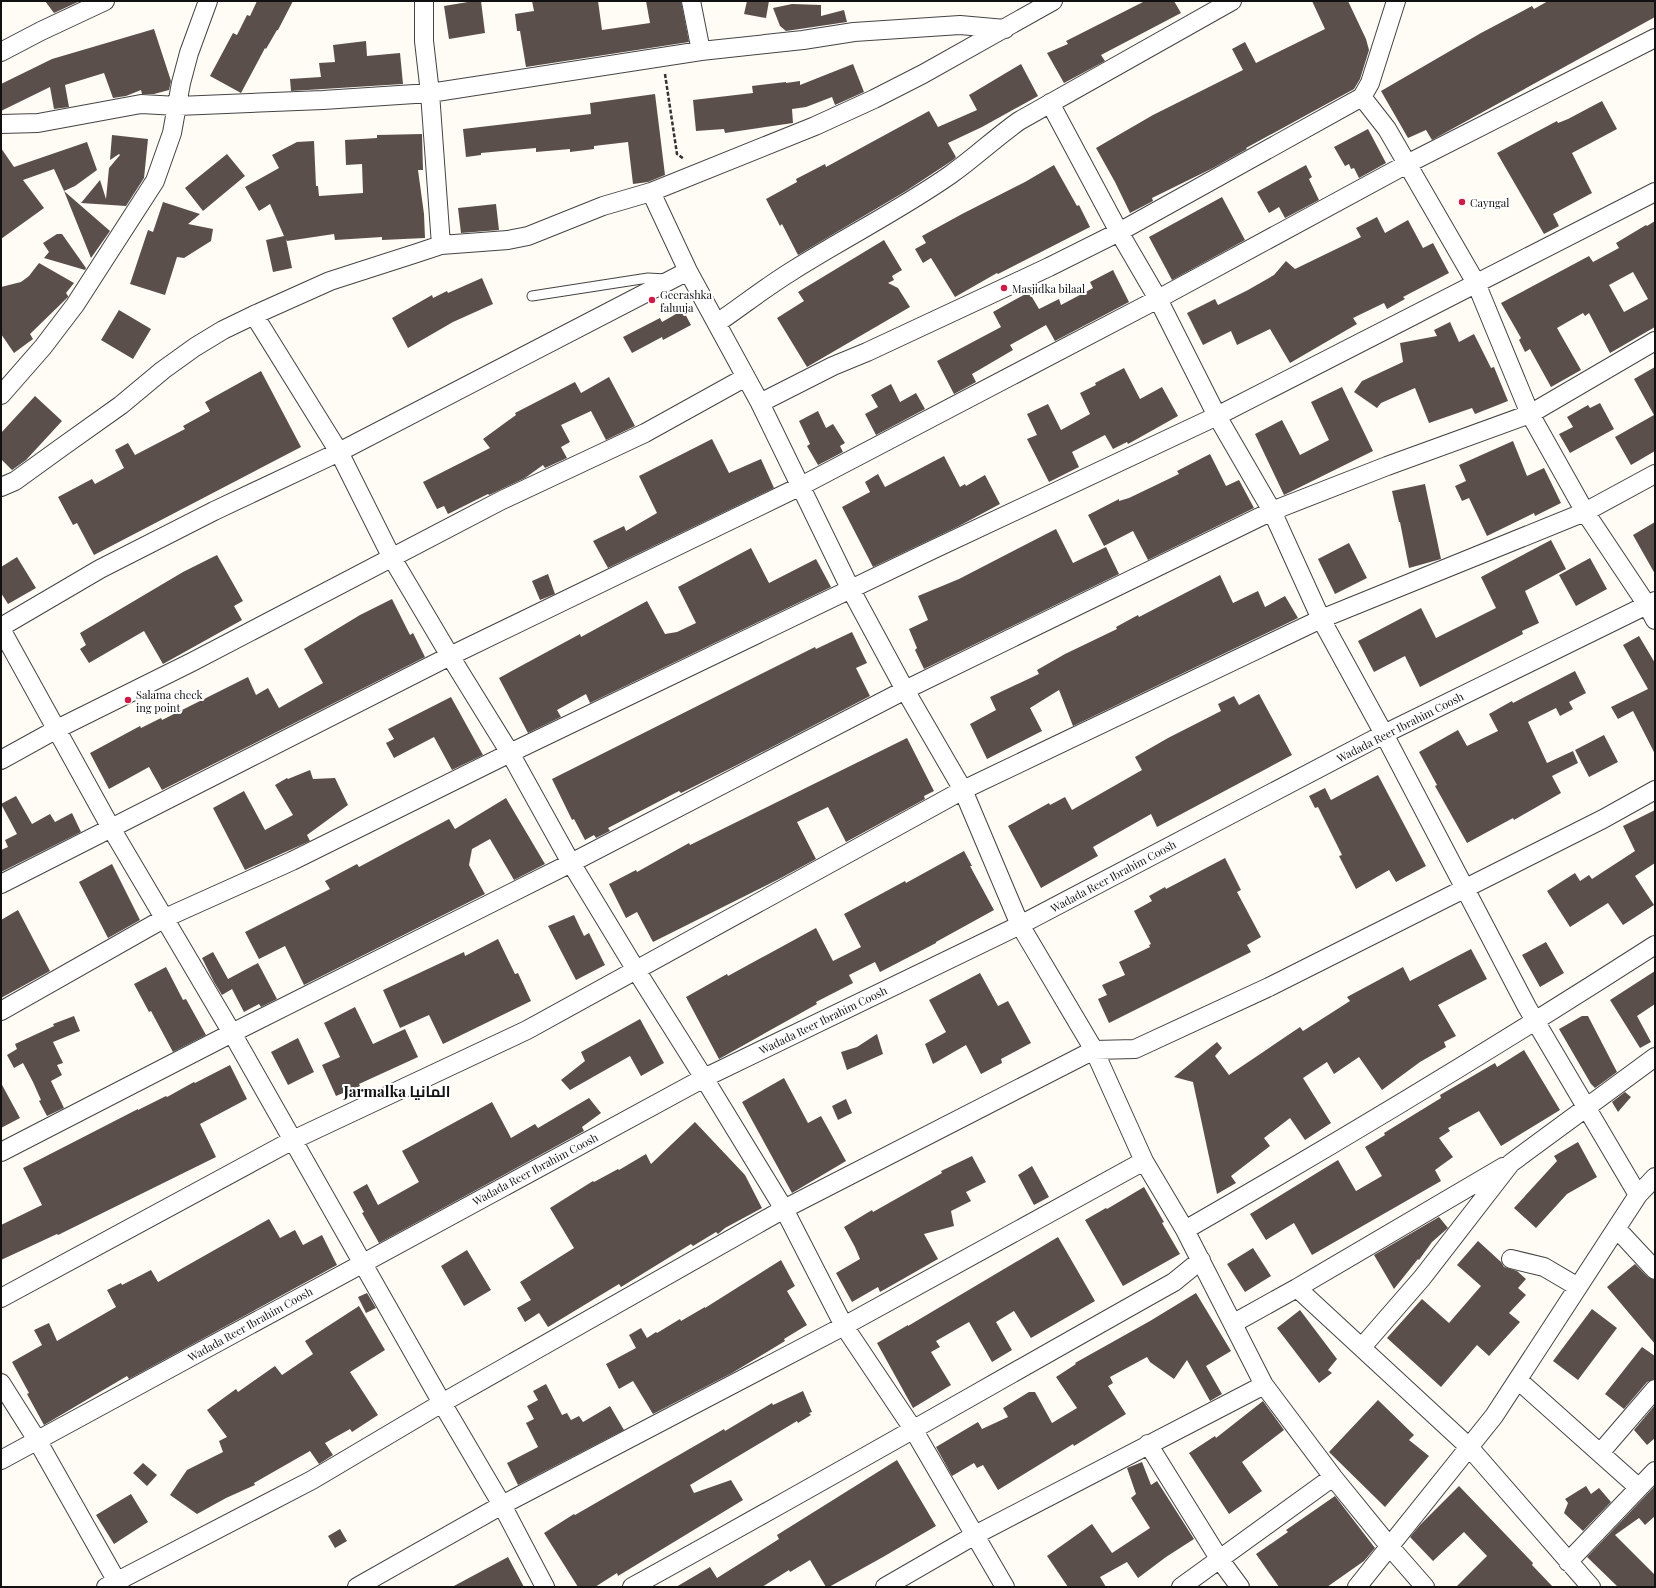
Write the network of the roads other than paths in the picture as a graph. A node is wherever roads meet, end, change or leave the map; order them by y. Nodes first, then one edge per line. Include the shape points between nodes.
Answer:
1 (105, 1) edge
2 (208, 1) edge
3 (424, 1) edge
4 (691, 1) edge
5 (1053, 1) edge
6 (1232, 1) edge
7 (1396, 1) edge
8 (1005, 29) junction
9 (1655, 38) edge
10 (701, 51) junction
11 (1, 52) edge
12 (430, 93) junction
13 (1362, 97) junction
14 (1050, 104) junction
15 (178, 106) junction
16 (1, 124) edge
17 (1407, 164) junction
18 (651, 192) junction
19 (1655, 192) edge
20 (1119, 232) junction
21 (441, 245) junction
22 (681, 275) junction
23 (1476, 283) junction
24 (532, 296) dead end
25 (1158, 299) junction
26 (254, 315) junction
27 (717, 323) junction
28 (1655, 341) edge
29 (746, 377) junction
30 (3, 393) edge
31 (760, 403) junction
32 (1530, 414) junction
33 (1217, 416) junction
34 (339, 452) junction
35 (1655, 474) edge
36 (801, 486) junction
37 (1, 487) edge
38 (1272, 511) junction
39 (1585, 512) junction
40 (392, 558) junction
41 (851, 590) junction
42 (1652, 609) edge
43 (1321, 619) junction
44 (1, 628) edge
45 (450, 656) junction
46 (905, 690) junction
47 (56, 729) junction
48 (1384, 734) junction
49 (510, 753) junction
50 (1, 760) edge
51 (963, 790) junction
52 (1655, 790) edge
53 (112, 828) junction
54 (571, 863) junction
55 (1, 884) edge
56 (1464, 888) junction
57 (165, 918) junction
58 (1020, 925) junction
59 (1655, 945) edge
60 (636, 970) junction
61 (1, 1011) edge
62 (1535, 1021) junction
63 (232, 1033) junction
64 (1094, 1050) junction
65 (1655, 1057) edge
66 (704, 1078) junction
67 (1587, 1108) junction
68 (293, 1140) junction
69 (1, 1152) edge
70 (1144, 1161) junction
71 (1511, 1162) junction
72 (1655, 1177) edge
73 (1638, 1195) junction
74 (784, 1209) junction
75 (1617, 1229) junction
76 (1185, 1230) junction
77 (1511, 1259) dead end
78 (1201, 1260) junction
79 (364, 1262) junction
80 (1655, 1270) edge
81 (1578, 1287) junction
82 (1297, 1288) junction
83 (1, 1298) edge
84 (1234, 1323) junction
85 (844, 1326) junction
86 (1362, 1347) junction
87 (1518, 1380) junction
88 (1, 1383) edge
89 (1264, 1385) junction
90 (1655, 1389) edge
91 (442, 1403) junction
92 (913, 1429) junction
93 (37, 1440) junction
94 (1148, 1444) junction
95 (1469, 1447) junction
96 (1600, 1453) junction
97 (1, 1460) edge
98 (1655, 1471) edge
99 (1333, 1477) junction
100 (1639, 1488) junction
101 (502, 1505) junction
102 (975, 1535) junction
103 (1390, 1547) junction
104 (1220, 1560) junction
105 (1568, 1562) junction
106 (925, 1564) junction
107 (114, 1585) edge
108 (357, 1587) edge
109 (545, 1587) edge
110 (632, 1587) edge
111 (885, 1587) edge
112 (915, 1587) edge
113 (1005, 1587) edge
114 (1181, 1587) edge
115 (1240, 1587) edge
116 (1357, 1587) edge
117 (1425, 1587) edge
118 (1591, 1587) edge

1 - 11 street
2 - 15 street via 189,53
3 - 12 street via 424,41
4 - 10 street
5 - 8 street
6 - 14 street
7 - 13 street via 1370,82
8 - 10 street via 960,24 862,31
8 - 18 street via 874,99 815,126
9 - 17 street
10 - 12 street
12 - 15 street
12 - 21 street
13 - 17 street via 1386,128
13 - 20 street
14 - 20 street
14 - 27 street via 1003,132 950,175 791,272
15 - 16 street via 141,104 38,123
15 - 30 street via 168,147 154,181 75,305
17 - 23 street
17 - 25 street
18 - 21 street via 603,206 528,236
18 - 22 street
19 - 23 street
20 - 25 street
20 - 31 street via 1042,271 833,366
21 - 26 street via 330,281
22 - 24 lane
22 - 27 street
22 - 34 street
23 - 32 street
23 - 33 street
25 - 33 street
25 - 36 street
26 - 34 street
26 - 37 street via 196,347 15,481
27 - 29 street
28 - 32 street
29 - 31 street
29 - 40 street via 645,433 502,500
31 - 36 street
32 - 38 street
32 - 39 street
33 - 38 street
33 - 41 street
34 - 40 street
34 - 44 street via 100,569
35 - 39 street
36 - 41 street
36 - 45 street
38 - 43 street
38 - 46 street
39 - 42 street
39 - 43 street
40 - 45 street
40 - 47 street
41 - 46 street
41 - 49 street
42 - 48 street, Wadada Reer Ibrahim Coosh
43 - 48 street
43 - 51 street
44 - 47 street
45 - 49 street
45 - 53 street
46 - 51 street
46 - 54 street
47 - 50 street
47 - 53 street
48 - 56 street
48 - 58 street, Wadada Reer Ibrahim Coosh
49 - 54 street
49 - 57 street via 292,861
51 - 58 street
51 - 60 street
52 - 56 street via 1604,819
53 - 55 street
53 - 57 street
54 - 60 street
54 - 63 street
56 - 62 street
56 - 64 street via 1269,987 1135,1049
57 - 61 street
57 - 63 street
58 - 64 street
58 - 66 street, Wadada Reer Ibrahim Coosh
59 - 62 street
60 - 66 street
60 - 68 street via 527,1030
62 - 67 street
62 - 76 street
63 - 68 street
63 - 69 street
64 - 70 street
64 - 74 street
65 - 67 street
66 - 74 street
66 - 79 street, Wadada Reer Ibrahim Coosh
67 - 71 street
67 - 73 street
68 - 79 street
68 - 83 street
70 - 76 street
70 - 85 street
71 - 82 street
71 - 86 street via 1422,1278
72 - 73 street
73 - 75 street
74 - 85 street
74 - 91 street
75 - 80 street
75 - 81 street
76 - 78 street
77 - 81 street via 1544,1267
78 - 84 street
78 - 92 street via 1174,1282
79 - 91 street
79 - 93 street, Wadada Reer Ibrahim Coosh
81 - 87 street
82 - 84 street
82 - 86 street
84 - 89 street
85 - 92 street
85 - 101 street
86 - 95 street
87 - 95 street
87 - 96 street
88 - 93 street
89 - 94 street
89 - 99 street
90 - 96 street
91 - 101 street
91 - 107 street via 312,1480
92 - 102 street
92 - 110 street
93 - 97 street, Wadada Reer Ibrahim Coosh
93 - 107 street
94 - 102 street
94 - 104 street
95 - 103 street
95 - 105 street
96 - 100 street
98 - 100 street
99 - 103 street
99 - 104 street
100 - 105 street
101 - 108 street
101 - 109 street
102 - 106 street
102 - 113 street
103 - 116 street
103 - 117 street
104 - 114 street
104 - 115 street
105 - 118 street
106 - 111 street
106 - 112 street

